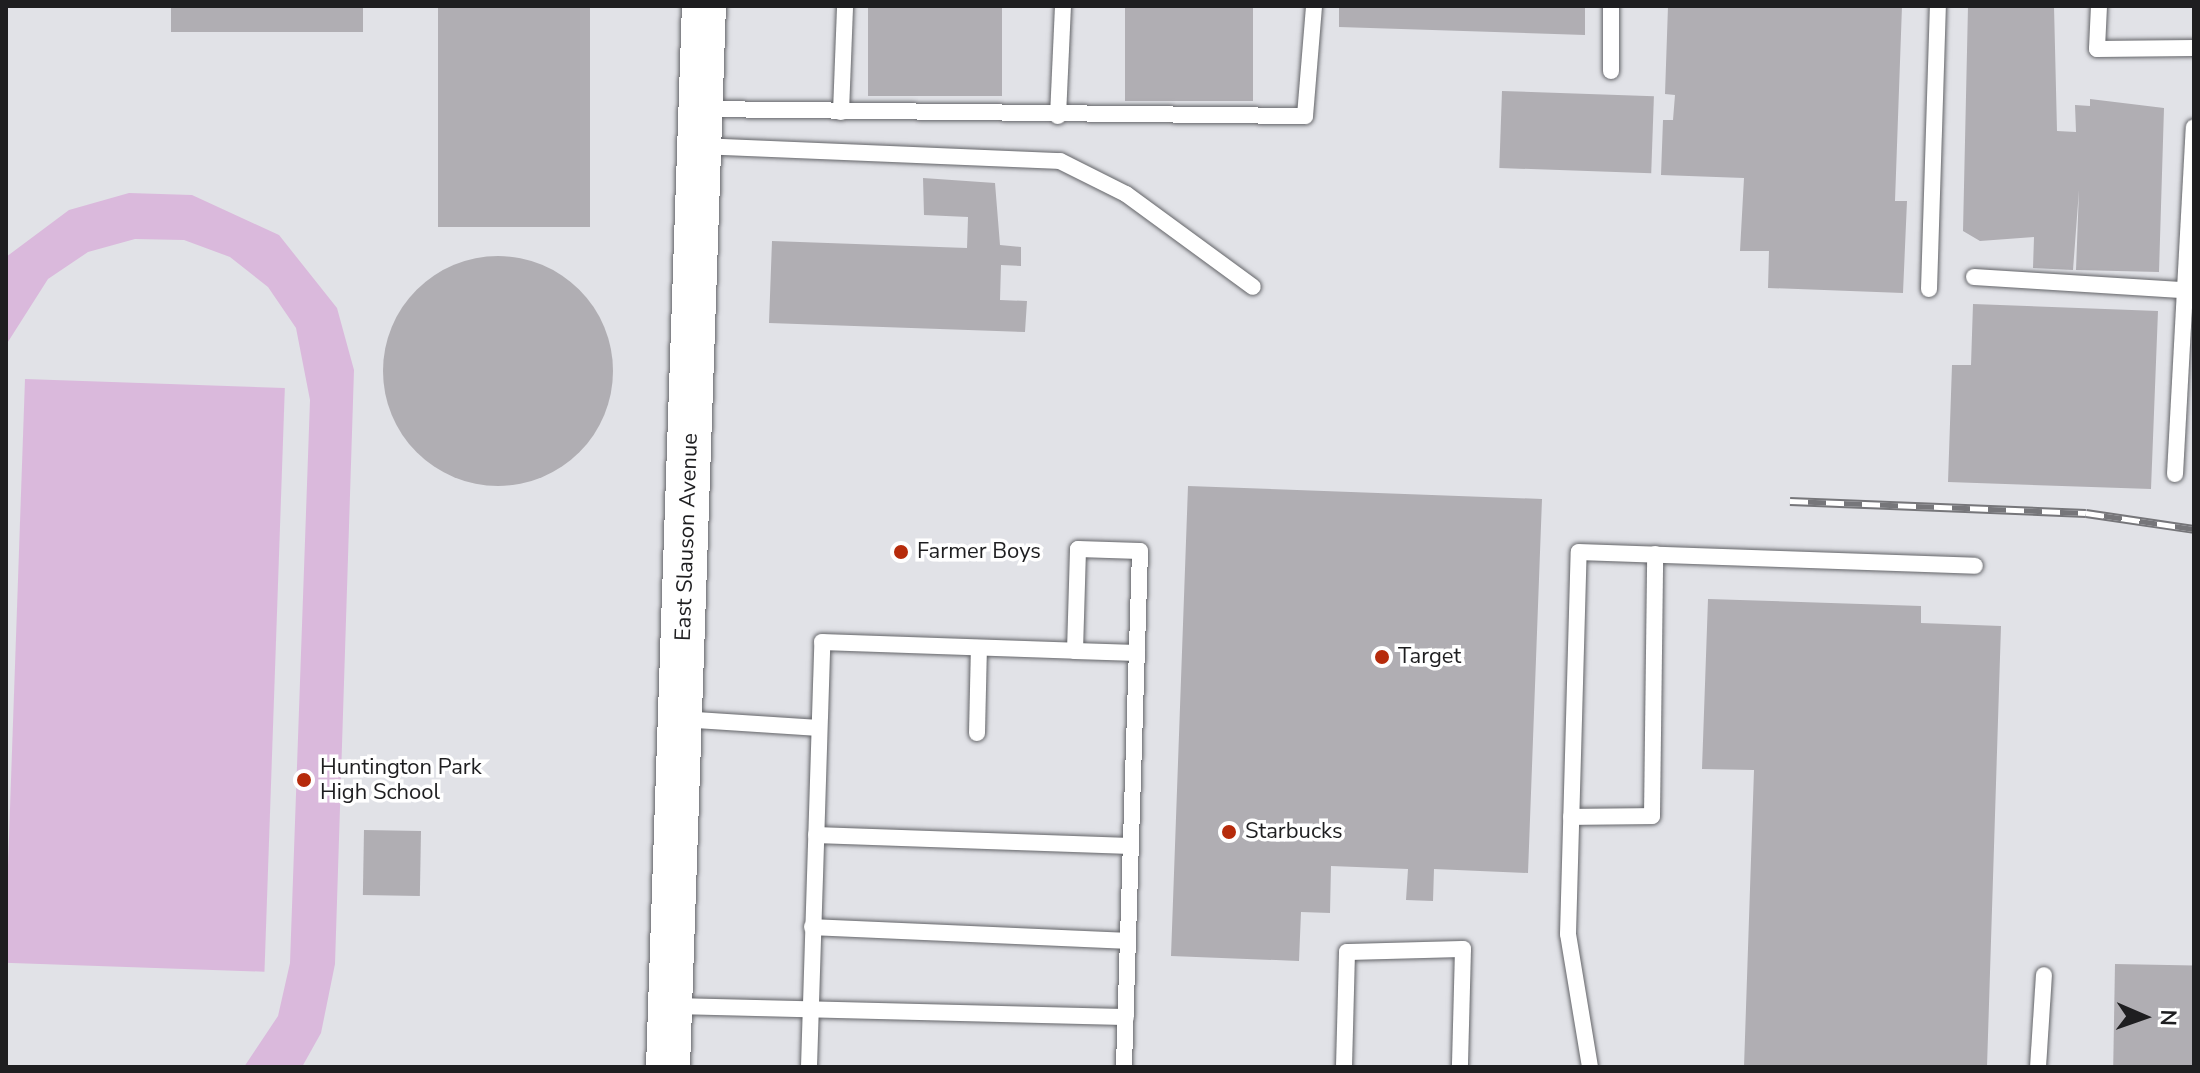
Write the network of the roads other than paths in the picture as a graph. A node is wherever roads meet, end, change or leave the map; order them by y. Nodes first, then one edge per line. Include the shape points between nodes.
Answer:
1 (704, 6) edge
2 (845, 6) edge
3 (1063, 6) edge
4 (1314, 6) edge
5 (1611, 6) edge
6 (1938, 6) edge
7 (2099, 6) edge
8 (2194, 48) edge
9 (1611, 71) dead end
10 (841, 112) junction
11 (1058, 116) junction
12 (700, 127) junction
13 (2194, 128) edge
14 (1974, 277) dead end
15 (1253, 287) dead end
16 (1929, 289) dead end
17 (2181, 290) junction
18 (2175, 474) dead end
19 (1655, 554) junction
20 (1975, 566) dead end
21 (979, 648) junction
22 (1075, 651) junction
23 (1137, 653) junction
24 (680, 719) junction
25 (819, 728) junction
26 (977, 733) dead end
27 (1571, 817) junction
28 (816, 835) junction
29 (1130, 846) junction
30 (812, 927) junction
31 (1128, 941) junction
32 (2044, 975) dead end
33 (670, 1006) junction
34 (808, 1010) junction
35 (1126, 1017) junction
36 (668, 1067) edge
37 (809, 1067) edge
38 (1124, 1067) edge
39 (1344, 1067) edge
40 (1460, 1067) edge
41 (1590, 1067) edge
42 (2038, 1067) edge

1 - 12 main road, East Slauson Avenue
2 - 10 lane
3 - 11 lane
4 - 11 lane via 1305,116
5 - 9 lane
6 - 16 lane
7 - 8 lane via 2097,49
10 - 11 lane
10 - 12 lane
12 - 15 lane via 1060,161 1126,194
12 - 24 main road, East Slauson Avenue
13 - 17 lane
14 - 17 lane
17 - 18 lane
19 - 20 lane
19 - 27 lane via 1579,552
19 - 27 lane via 1652,816
21 - 22 lane
21 - 25 lane via 822,642
21 - 26 lane
22 - 23 lane
22 - 23 lane via 1078,549 1140,551
23 - 29 lane
24 - 25 lane
24 - 33 main road, East Slauson Avenue
25 - 28 lane
27 - 41 lane via 1568,934
28 - 29 lane
28 - 30 lane
29 - 31 lane
30 - 31 lane
30 - 34 lane
31 - 35 lane
32 - 42 lane
33 - 34 lane
33 - 36 main road, East Slauson Avenue
34 - 35 lane
34 - 37 lane
35 - 38 lane
39 - 40 lane via 1347,952 1463,949

